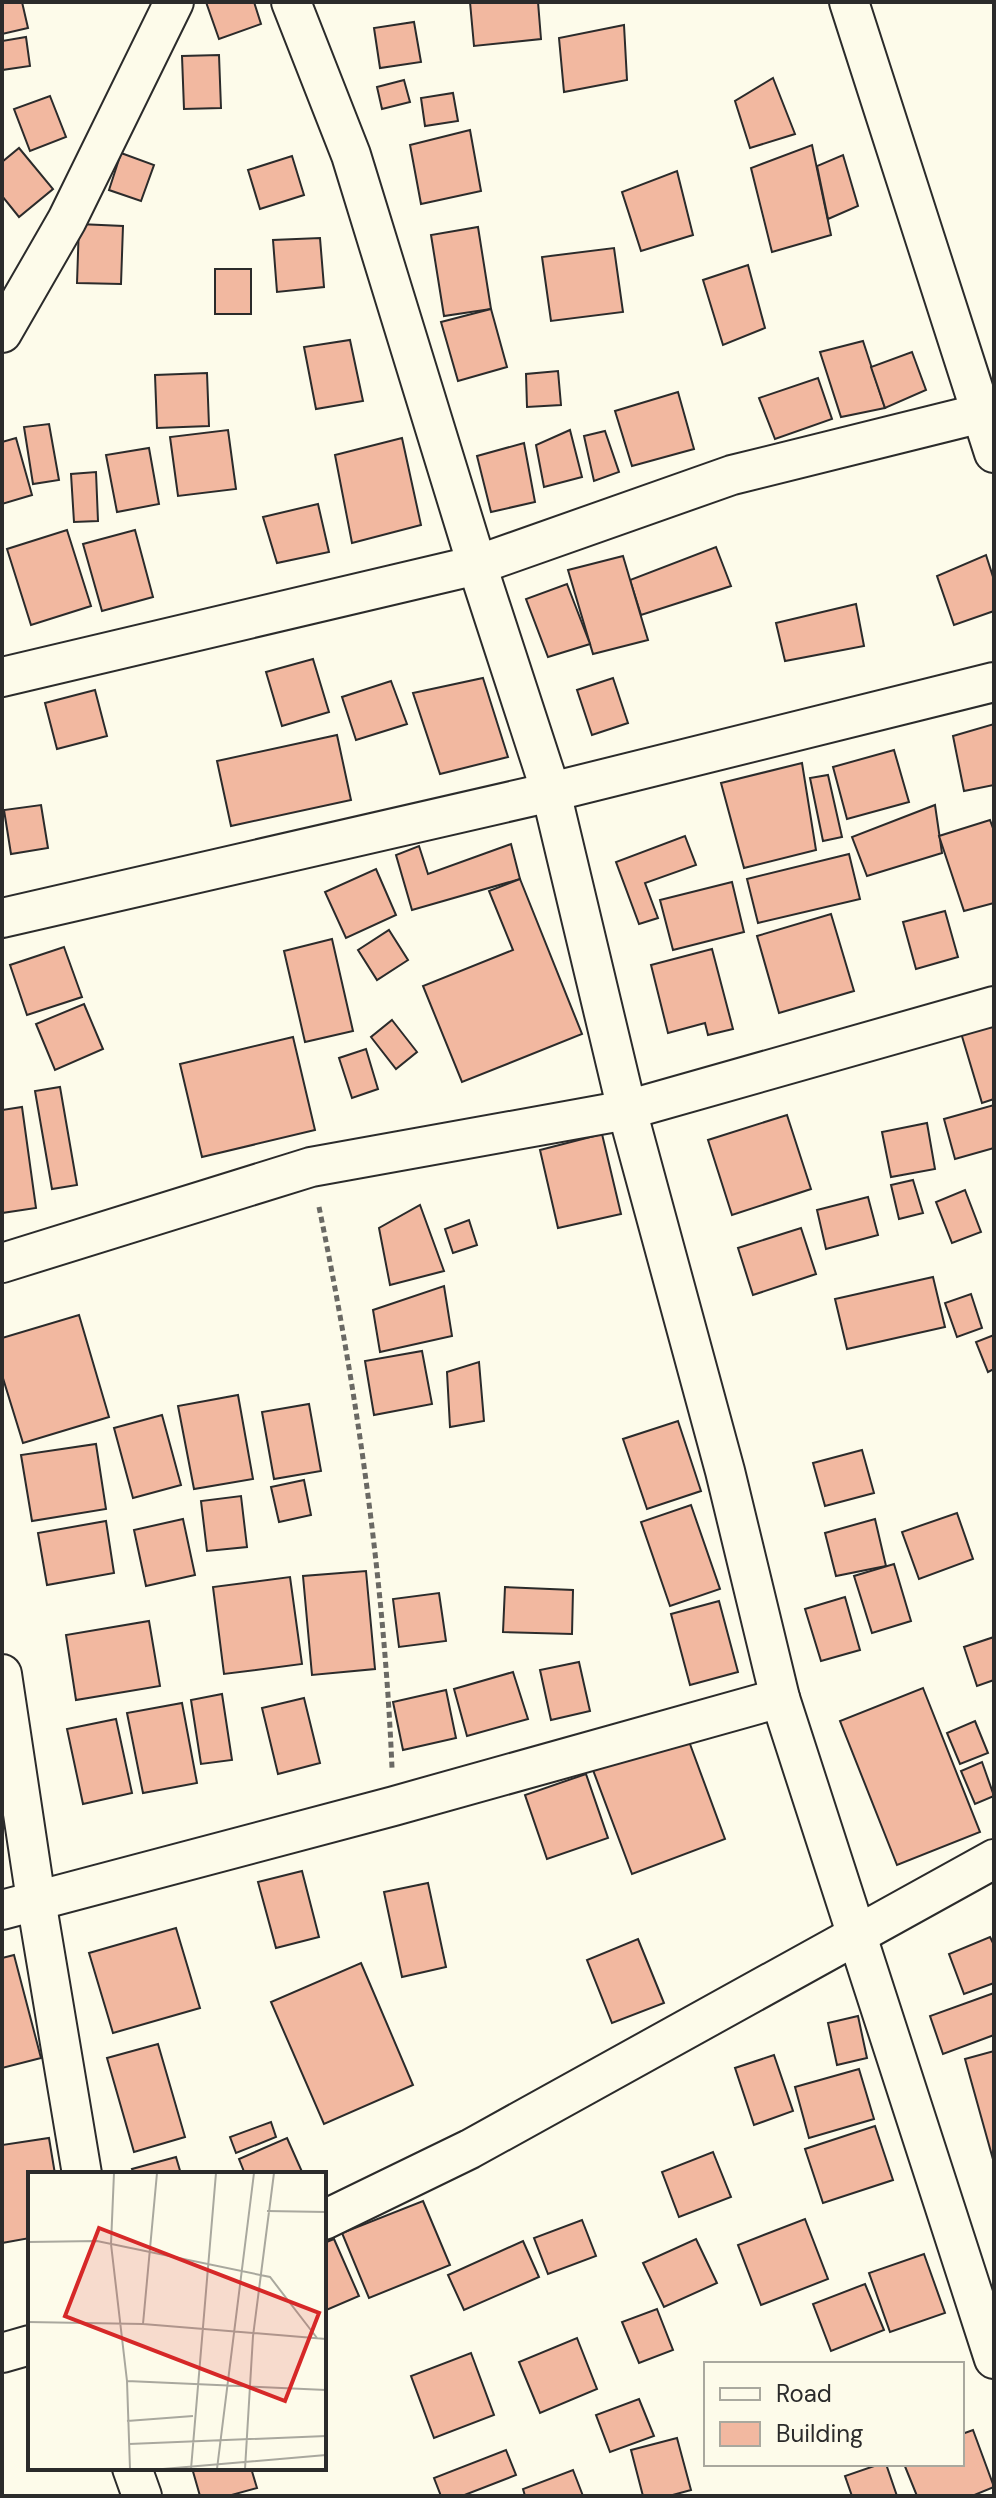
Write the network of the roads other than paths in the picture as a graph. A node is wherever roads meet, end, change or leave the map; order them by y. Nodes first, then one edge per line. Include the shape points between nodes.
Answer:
1 (174, 2) edge
2 (291, 2) edge
3 (849, 2) edge
4 (2, 333) edge
5 (988, 412) edge
6 (994, 453) edge
7 (477, 565) junction
8 (2, 677) edge
9 (994, 682) edge
10 (551, 792) junction
11 (2, 918) edge
12 (994, 1006) edge
13 (627, 1110) junction
14 (2, 1263) edge
15 (2, 1674) edge
16 (780, 1698) junction
17 (994, 1859) edge
18 (19, 1905) edge
19 (856, 1934) junction
20 (82, 2172) edge
21 (326, 2219) edge
22 (28, 2346) edge
23 (2, 2353) edge
24 (994, 2359) edge
25 (133, 2470) edge
26 (142, 2496) edge

1 - 4 street via 67,220
2 - 7 street via 351,155
3 - 5 street
5 - 6 street
5 - 7 street via 732,475
7 - 8 street
7 - 10 street
9 - 10 street
10 - 11 street
10 - 13 street
12 - 13 street
13 - 14 street via 311,1167
13 - 16 street
15 - 18 street
16 - 18 street
16 - 19 street
17 - 19 street
18 - 20 street
19 - 21 street via 470,2149
19 - 24 street
22 - 23 street
25 - 26 street

